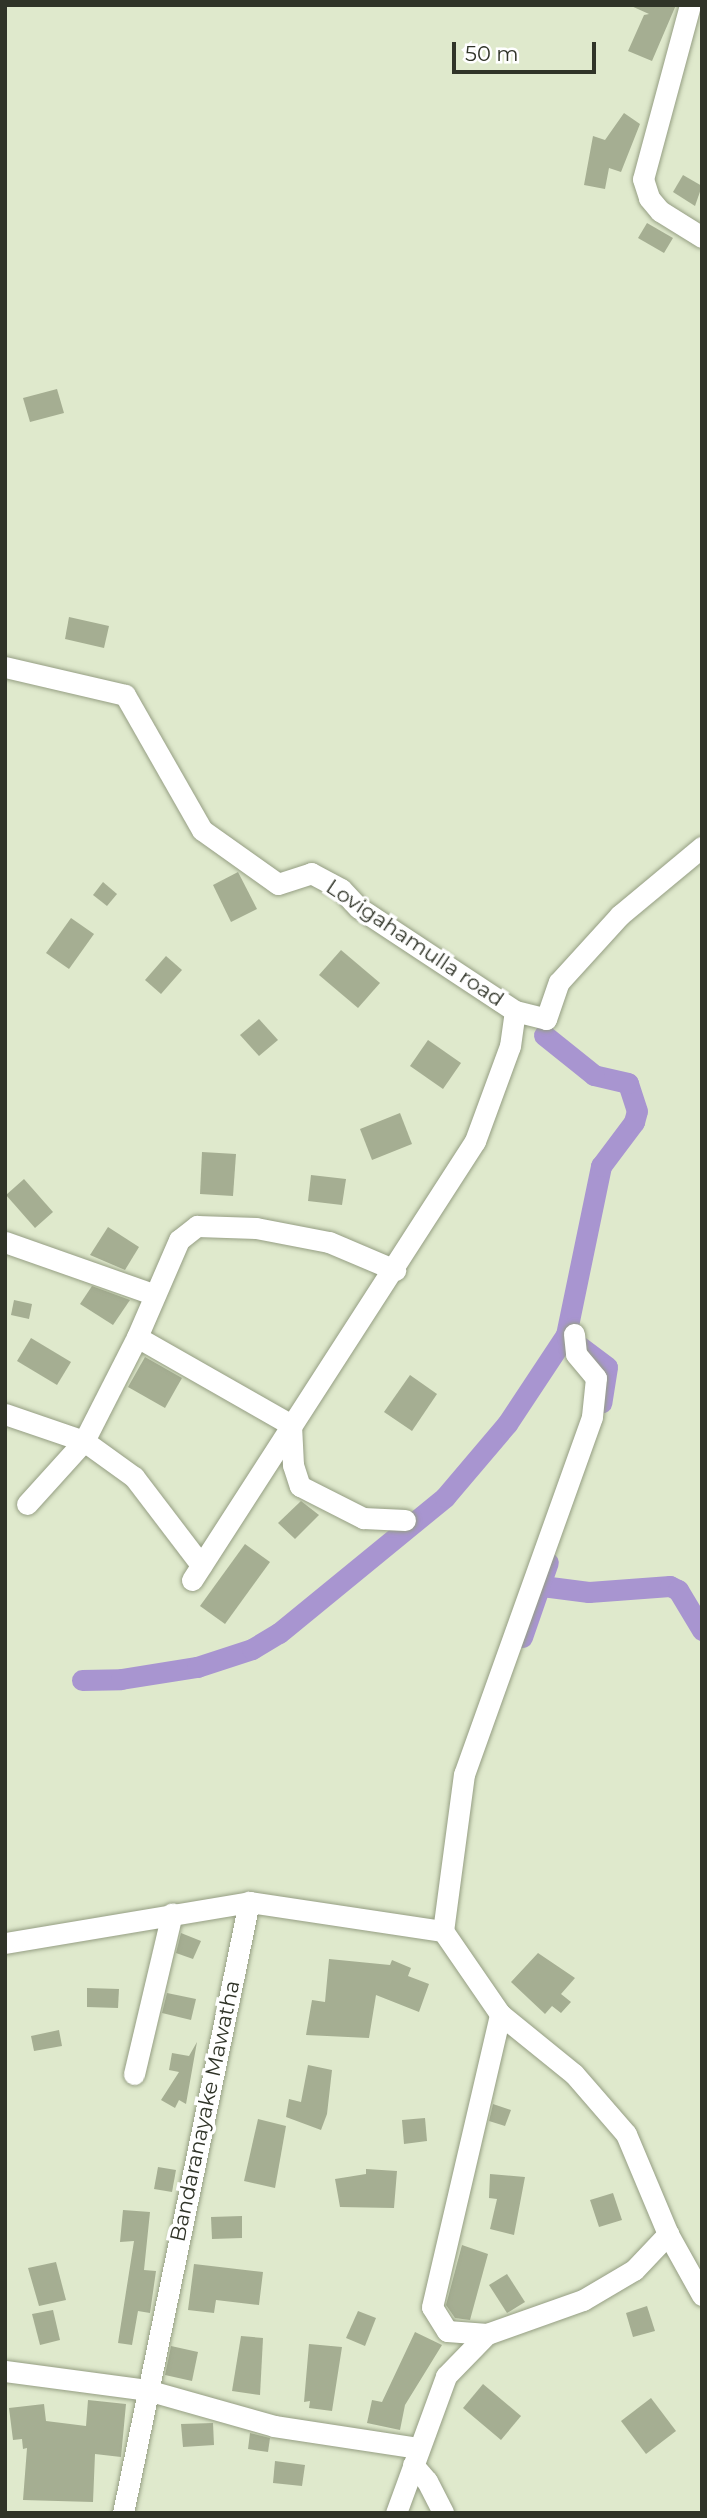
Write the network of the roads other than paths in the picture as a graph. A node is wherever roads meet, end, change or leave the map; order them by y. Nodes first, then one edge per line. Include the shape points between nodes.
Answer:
1 (690, 5) edge
2 (702, 237) edge
3 (5, 667) edge
4 (702, 847) edge
5 (515, 1011) junction
6 (5, 1242) edge
7 (395, 1270) junction
8 (153, 1294) junction
9 (137, 1337) junction
10 (575, 1344) dead end
11 (5, 1414) edge
12 (291, 1424) junction
13 (84, 1441) junction
14 (27, 1504) dead end
15 (405, 1520) dead end
16 (249, 1902) junction
17 (172, 1913) junction
18 (443, 1931) junction
19 (5, 1942) edge
20 (500, 2014) junction
21 (134, 2074) dead end
22 (668, 2234) junction
23 (702, 2295) edge
24 (487, 2334) junction
25 (5, 2371) edge
26 (147, 2390) junction
27 (415, 2457) junction
28 (123, 2513) edge
29 (396, 2513) edge
30 (443, 2513) edge

1 - 2 street via 643,179 649,198 660,211
3 - 5 street, Lovigahamulla road via 124,695 201,830 278,884 311,873 341,889 359,908
4 - 5 street, Lovigahamulla road via 620,915 559,982 545,1019
5 - 7 street via 510,1046 475,1141
6 - 8 street
7 - 8 street via 329,1242 256,1228 197,1226 178,1240
7 - 12 street
8 - 9 street
9 - 12 street
9 - 13 street
10 - 18 street via 596,1378 592,1418 464,1774
11 - 13 street
12 - 13 street via 196,1572 134,1477
12 - 15 street via 293,1465 300,1486 363,1518
13 - 14 street
16 - 17 street
16 - 18 street
16 - 26 street, Bandaranayake Mawatha
17 - 19 street
17 - 21 street
18 - 20 street
20 - 22 street via 574,2074 626,2134
20 - 24 street via 432,2307 447,2331
22 - 23 street
22 - 24 street via 634,2270 583,2300
24 - 27 street via 446,2376
25 - 26 street
26 - 27 street via 274,2426
26 - 28 street, Bandaranayake Mawatha
27 - 29 street
27 - 30 street

